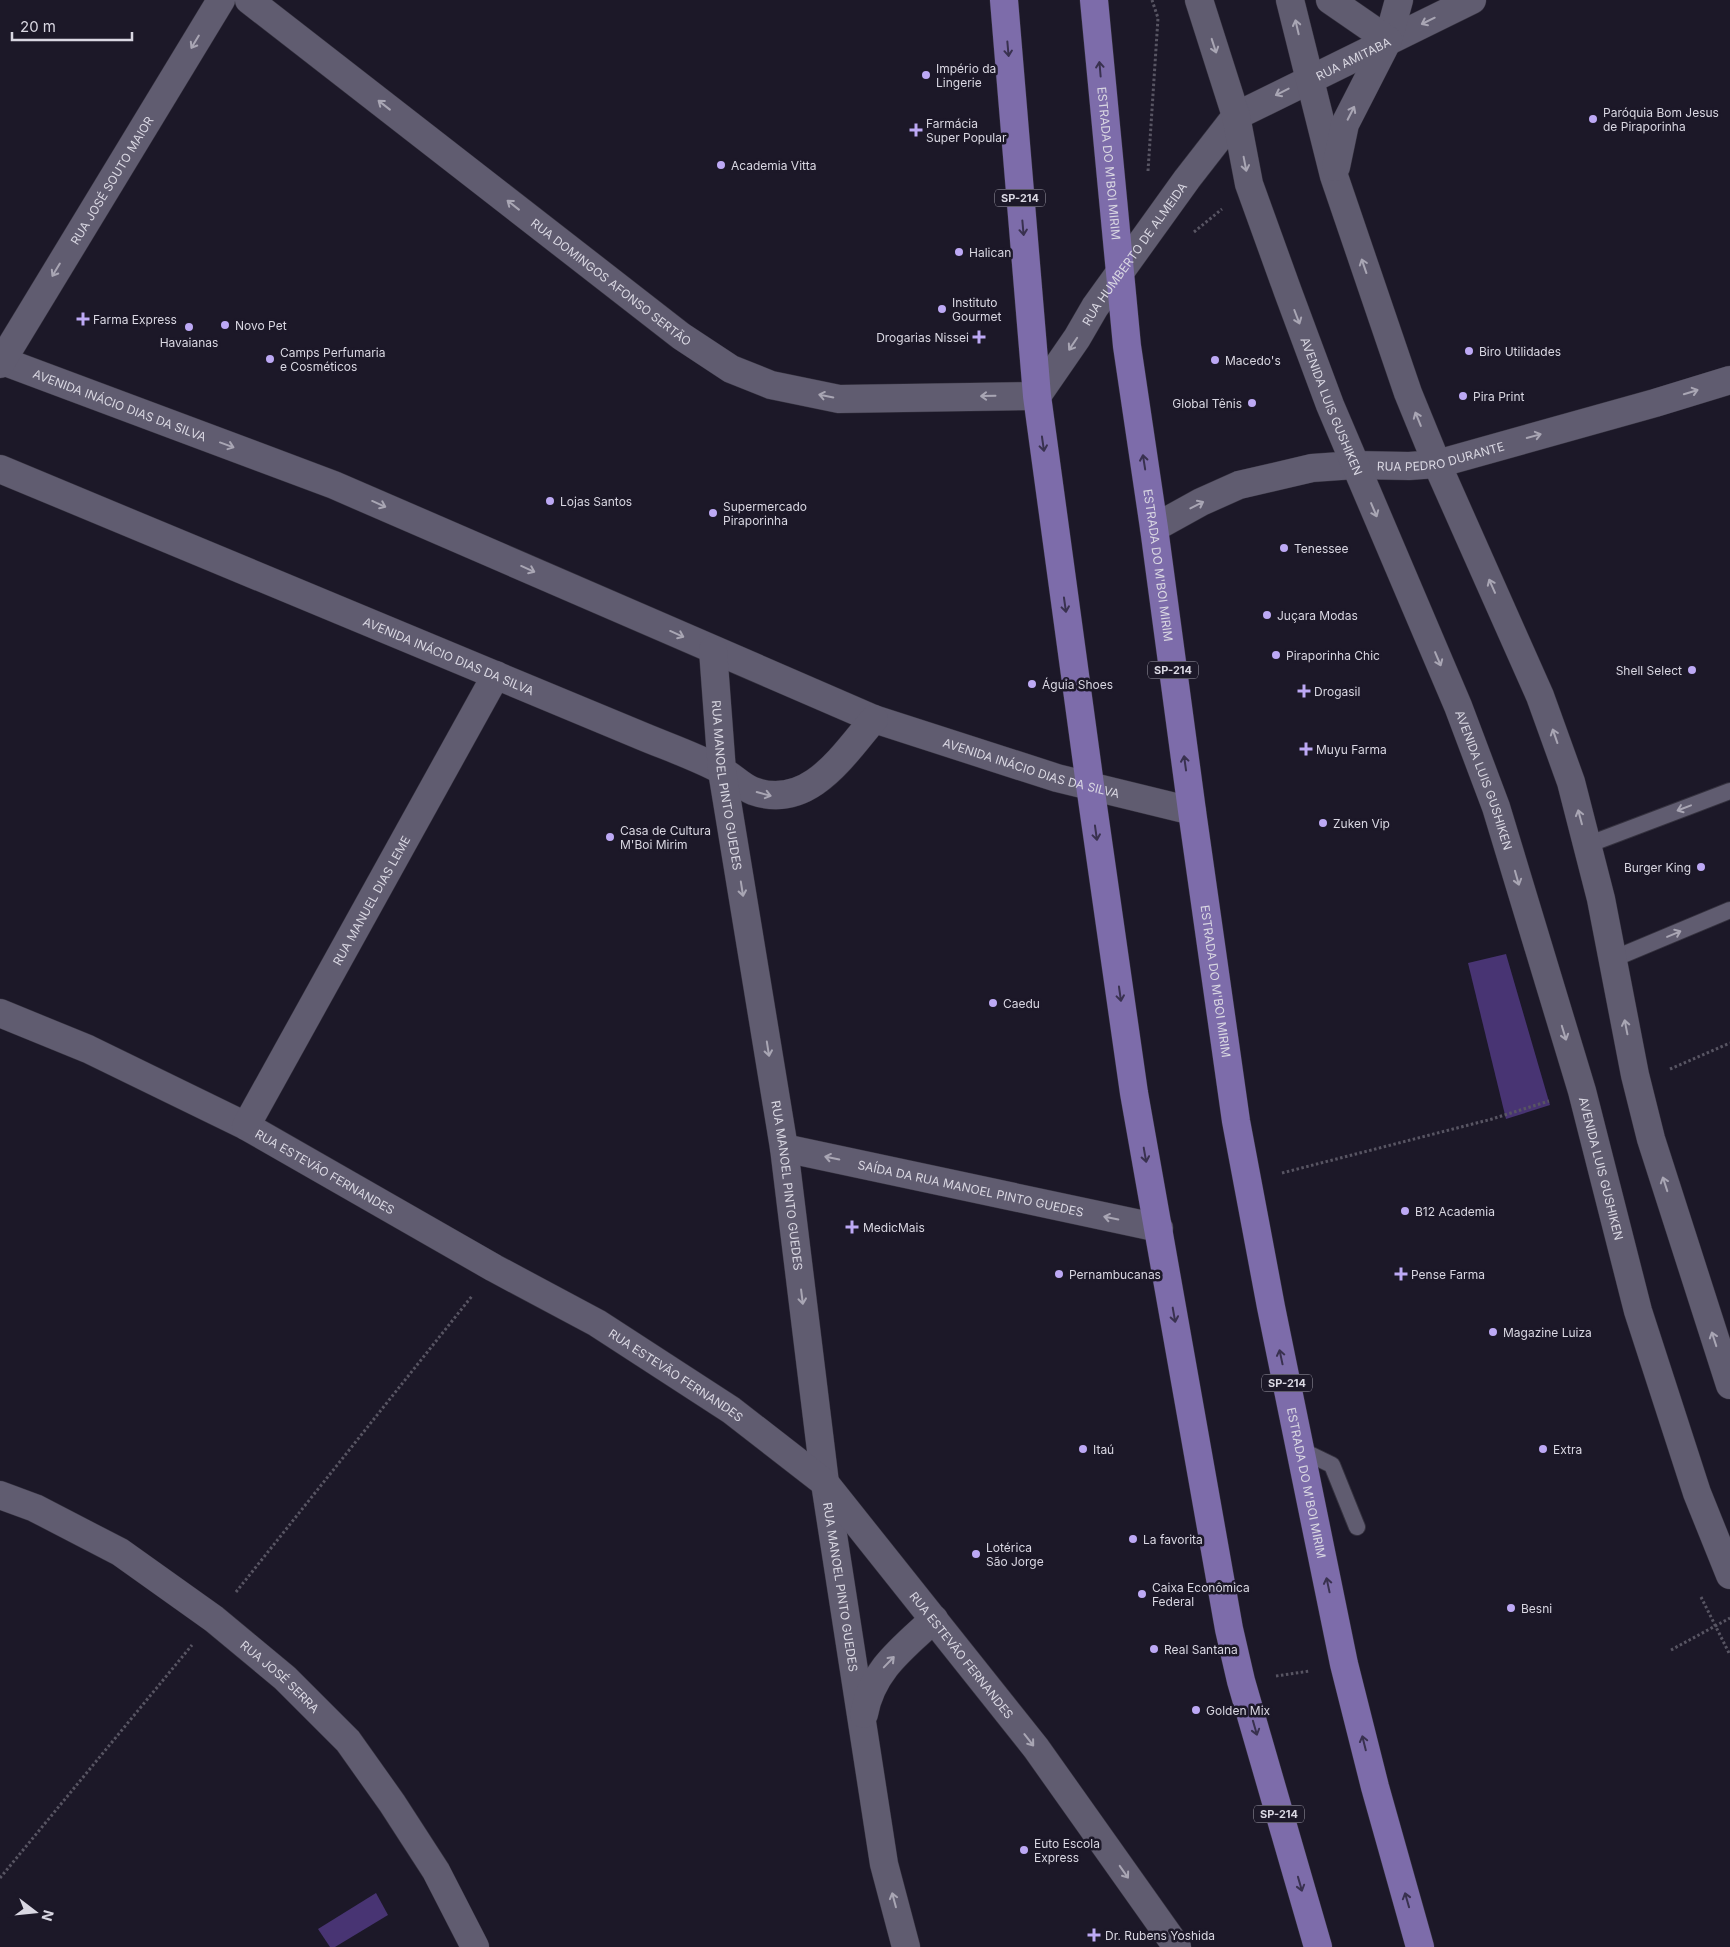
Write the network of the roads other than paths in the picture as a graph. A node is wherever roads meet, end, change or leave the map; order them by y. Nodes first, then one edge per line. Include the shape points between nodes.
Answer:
1 (221, 0) edge
2 (249, 0) edge
3 (1004, 0) edge
4 (1094, 0) edge
5 (1199, 0) edge
6 (1290, 0) edge
7 (1330, 0) edge
8 (1400, 0) edge
9 (1472, 0) edge
10 (1388, 40) junction
11 (1309, 78) junction
12 (1236, 116) junction
13 (1334, 176) junction
14 (1119, 274) junction
15 (0, 361) edge
16 (1730, 380) edge
17 (1037, 396) junction
18 (1437, 464) junction
19 (1354, 465) junction
20 (0, 469) edge
21 (1154, 528) junction
22 (713, 650) junction
23 (496, 675) junction
24 (874, 719) junction
25 (722, 771) junction
26 (1090, 785) junction
27 (1730, 791) edge
28 (1192, 811) junction
29 (1587, 845) junction
30 (1730, 910) edge
31 (1613, 959) junction
32 (0, 1013) edge
33 (246, 1126) junction
34 (784, 1148) junction
35 (1159, 1228) junction
36 (1730, 1385) edge
37 (1300, 1450) junction
38 (825, 1483) junction
39 (0, 1495) edge
40 (1357, 1527) dead end
41 (1730, 1575) edge
42 (934, 1619) junction
43 (862, 1721) junction
44 (475, 1947) edge
45 (906, 1947) edge
46 (1177, 1947) edge
47 (1318, 1947) edge
48 (1420, 1947) edge

1 -> 15 street, RUA JOSÉ SOUTO MAIOR
17 -> 2 street, RUA DOMINGOS AFONSO SERTÃO via 839,399 771,385 731,369 681,336
3 -> 17 main road, SP-214
14 -> 4 main road, ESTRADA DO M'BOI MIRIM / SP-214
5 -> 12 street, AVENIDA LUIS GUSHIKEN
11 -> 6 street
7 - 10 street
8 - 10 street
9 -> 10 street, RUA AMITABA
10 - 11 street, RUA AMITABA
13 -> 10 street via 1346,124
11 -> 12 street, RUA AMITABA
11 - 13 street
12 - 14 street, RUA HUMBERTO DE ALMEIDA
12 -> 19 street, AVENIDA LUIS GUSHIKEN via 1249,184
18 -> 13 street via 1408,393
14 -> 17 street, RUA HUMBERTO DE ALMEIDA
21 -> 14 main road, ESTRADA DO M'BOI MIRIM / SP-214
15 -> 22 street, AVENIDA INÁCIO DIAS DA SILVA via 334,484
18 -> 16 street, RUA PEDRO DURANTE
17 -> 26 main road, SP-214
18 - 19 street, RUA PEDRO DURANTE
29 -> 18 street via 1571,782 1540,696
21 -> 19 street, RUA PEDRO DURANTE via 1239,485 1312,468
19 -> 41 street, AVENIDA LUIS GUSHIKEN via 1458,706 1496,807 1582,1091 1638,1310 1697,1493
20 - 23 street, AVENIDA INÁCIO DIAS DA SILVA
28 -> 21 main road, ESTRADA DO M'BOI MIRIM / SP-214
22 - 24 street, AVENIDA INÁCIO DIAS DA SILVA
22 - 25 street, RUA MANOEL PINTO GUEDES
23 - 25 street, AVENIDA INÁCIO DIAS DA SILVA
23 - 33 street, RUA MANUEL DIAS LEME
25 -> 24 street, AVENIDA INÁCIO DIAS DA SILVA via 751,790 772,796 793,794 828,772
24 - 26 street, AVENIDA INÁCIO DIAS DA SILVA via 1057,778
25 -> 34 street, RUA MANOEL PINTO GUEDES
26 - 28 street, AVENIDA INÁCIO DIAS DA SILVA
26 -> 35 main road, SP-214 via 1134,1093
27 -> 29 lane
37 -> 28 main road, ESTRADA DO M'BOI MIRIM / SP-214 via 1236,1121
29 - 31 street
31 -> 30 lane
36 -> 31 street via 1651,1139
32 - 33 street, RUA ESTEVÃO FERNANDES via 88,1049
33 - 38 street, RUA ESTEVÃO FERNANDES via 597,1323 731,1410
35 -> 34 street, SAÍDA DA RUA MANOEL PINTO GUEDES
34 -> 38 street, RUA MANOEL PINTO GUEDES
35 -> 47 main road, SP-214 via 1229,1629
37 - 40 lane via 1332,1465
48 -> 37 main road, ESTRADA DO M'BOI MIRIM / SP-214 via 1344,1664
38 - 42 street, RUA ESTEVÃO FERNANDES
38 - 43 street, RUA MANOEL PINTO GUEDES
39 - 44 street, RUA JOSÉ SERRA via 35,1508 120,1552 214,1619 285,1678 348,1741 392,1802 436,1871
43 -> 42 street, RUA MANOEL PINTO GUEDES via 867,1700 882,1669
42 -> 46 street, RUA ESTEVÃO FERNANDES via 1036,1748
45 -> 43 street, RUA MANOEL PINTO GUEDES via 884,1864

